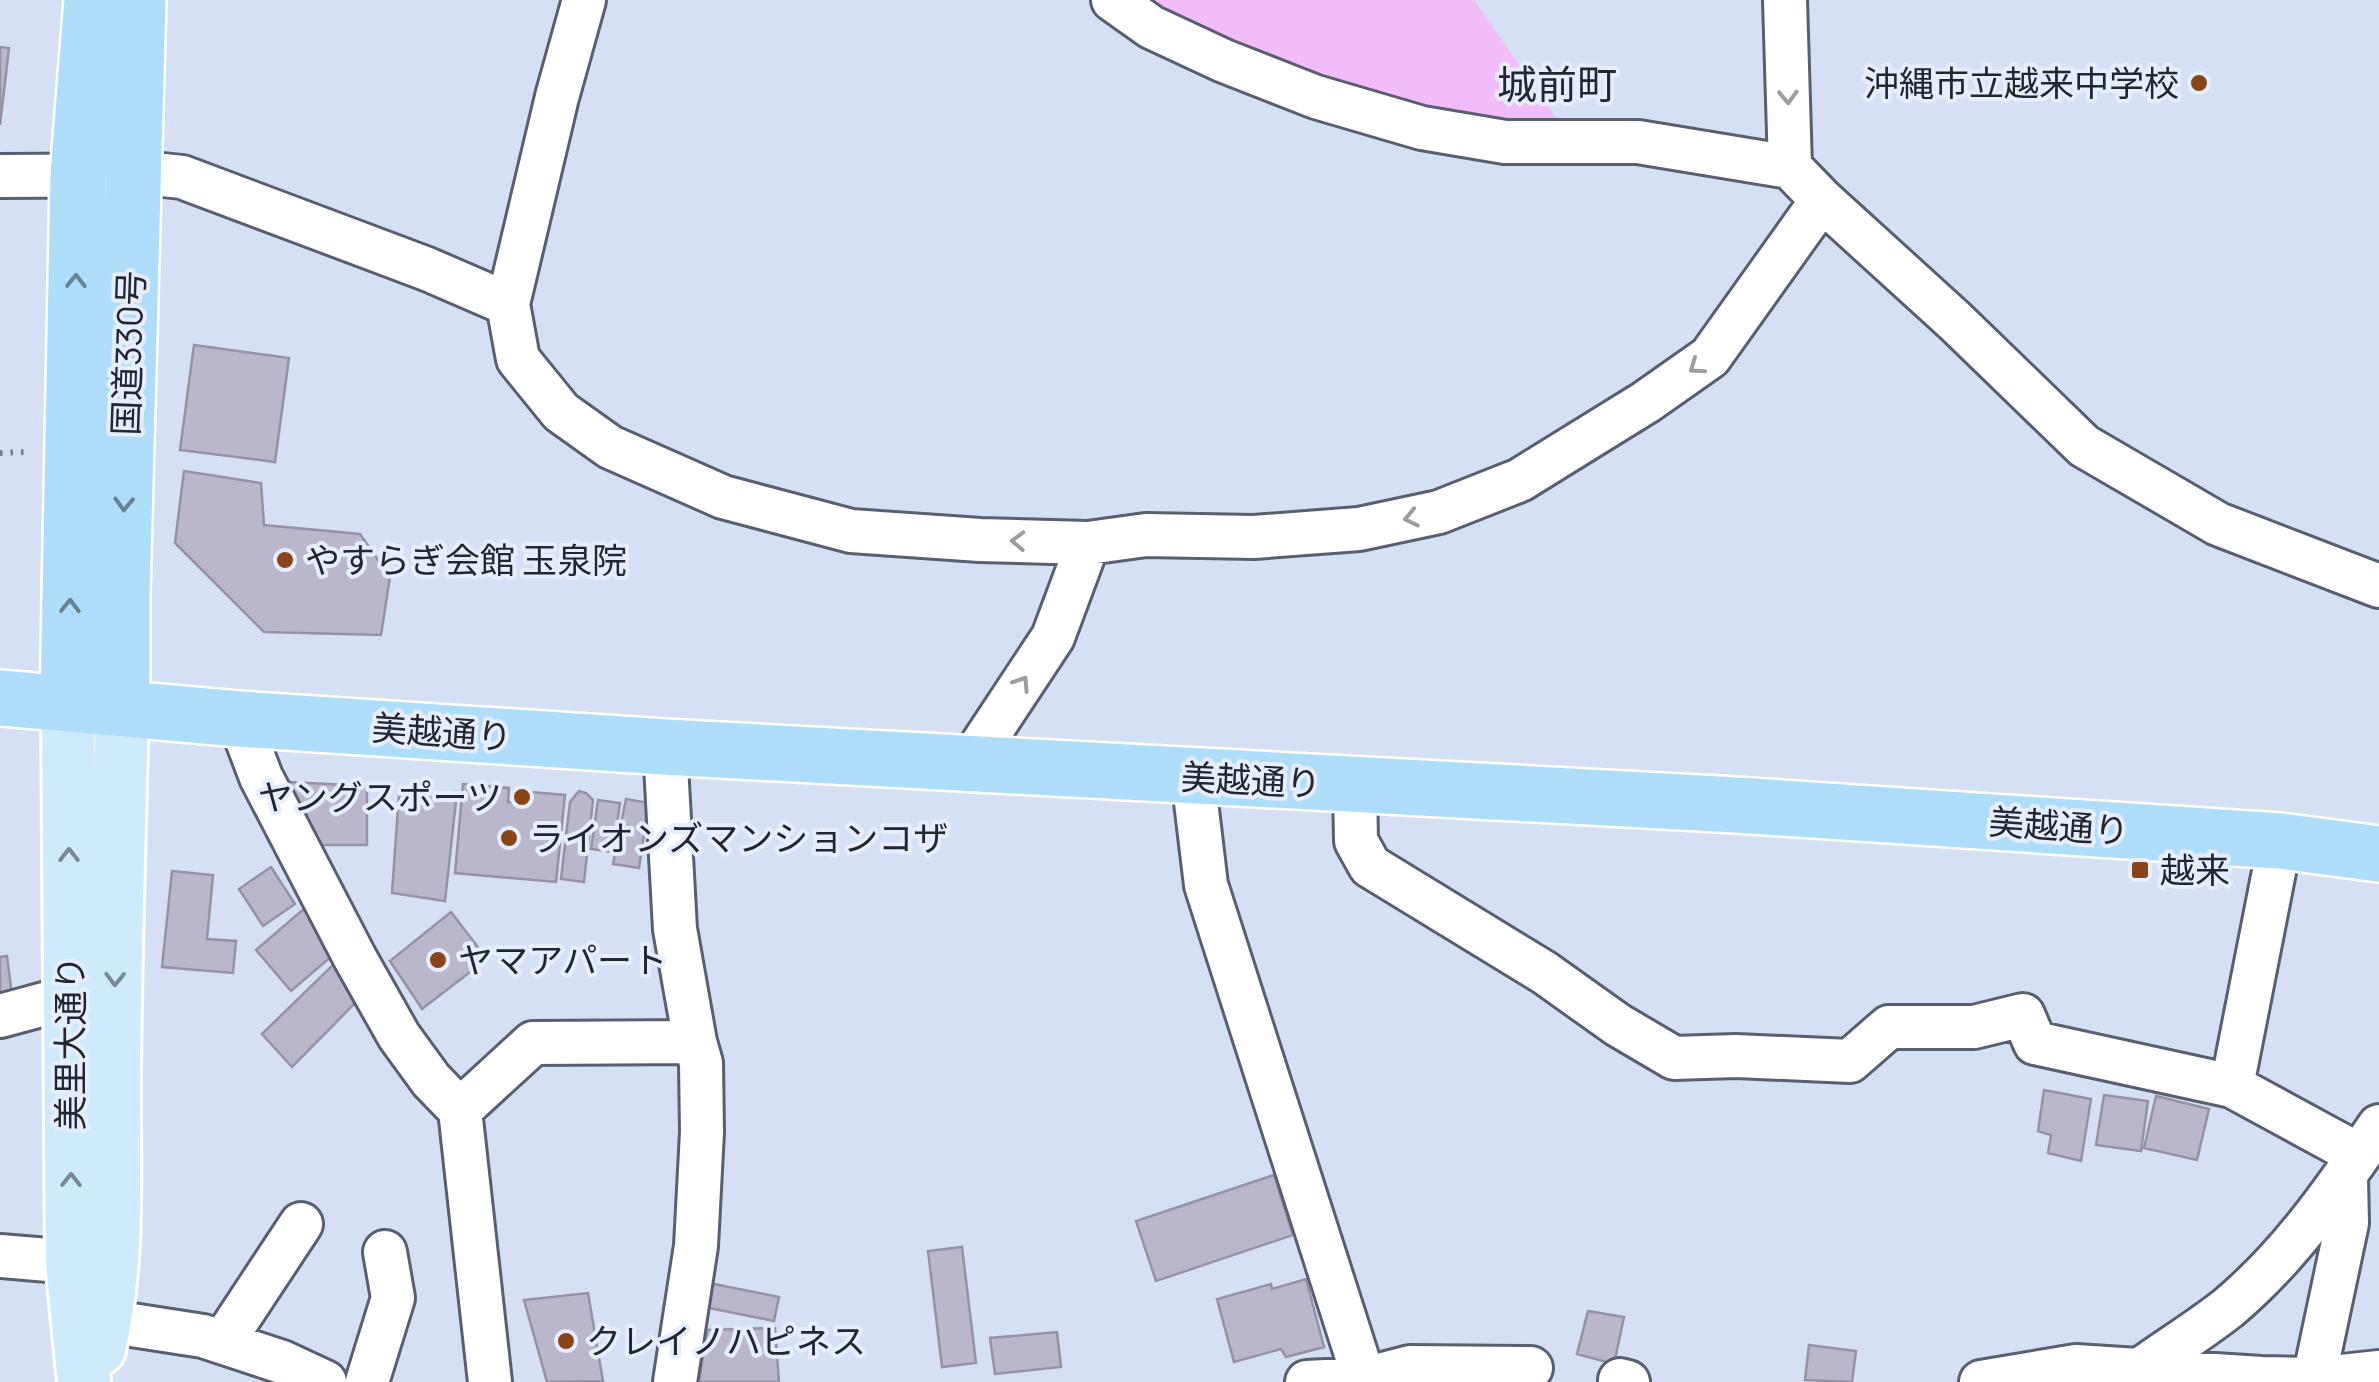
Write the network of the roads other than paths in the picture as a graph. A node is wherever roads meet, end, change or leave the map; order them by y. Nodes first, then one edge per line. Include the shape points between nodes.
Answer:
1 (92, 0) edge
2 (138, 0) edge
3 (584, 0) edge
4 (1112, 0) edge
5 (1785, 0) edge
6 (1790, 166) junction
7 (133, 175) junction
8 (0, 176) edge
9 (78, 176) junction
10 (1822, 200) junction
11 (508, 304) junction
12 (1088, 543) junction
13 (2379, 586) edge
14 (0, 698) edge
15 (68, 704) junction
16 (122, 707) junction
17 (240, 718) junction
18 (666, 747) junction
19 (969, 764) junction
20 (1193, 777) junction
21 (1356, 785) junction
22 (2280, 841) junction
23 (2379, 854) edge
24 (70, 997) junction
25 (0, 1016) edge
26 (695, 1042) junction
27 (2232, 1086) junction
28 (460, 1110) junction
29 (2361, 1153) edge
30 (301, 1224) dead end
31 (386, 1252) dead end
32 (0, 1256) edge
33 (72, 1262) junction
34 (106, 1321) junction
35 (224, 1342) junction
36 (1531, 1368) dead end
37 (2140, 1370) junction
38 (2379, 1372) edge
39 (2314, 1378) junction
40 (1365, 1380) edge
41 (87, 1382) edge
42 (326, 1382) edge
43 (367, 1382) edge
44 (490, 1382) edge
45 (675, 1382) edge
46 (1308, 1382) edge
47 (1980, 1382) edge

1 - 9 highway, 国道330号
2 - 7 highway, 国道330号
3 - 11 street
4 - 6 street via 1151,27 1224,61 1422,128 1506,142 1638,142
5 -> 6 street
6 - 10 street
7 - 9 street
7 - 11 street via 182,176
7 -> 16 highway, 国道330号
8 - 9 street
15 -> 9 highway, 国道330号
10 -> 12 street via 1710,357 1520,480 1439,512 1359,529
10 - 13 street via 2084,446 2218,524
12 -> 11 street via 850,531 723,497 610,447 561,412 518,359
19 -> 12 street via 1052,636
14 - 15 highway, 美越通り
15 - 16 highway, 美越通り
24 -> 15 main road, 美里大通り
16 - 17 highway, 美越通り
16 -> 34 main road, 美里大通り
17 - 18 highway, 美越通り
17 - 28 street via 260,777 355,958 399,1036
18 - 19 highway, 美越通り
18 - 26 street via 675,928
19 - 20 highway, 美越通り
20 - 21 highway, 美越通り
20 - 40 street via 1206,886
21 - 22 highway, 美越通り
21 - 27 street via 1356,842 1370,866 1674,1058 1850,1061 1889,1027 1974,1027 2023,1016 2035,1043
22 - 23 highway, 美越通り
22 - 27 street
24 - 25 street
33 -> 24 main road, 美里大通り
26 - 28 street via 532,1043
26 - 45 street via 702,1063 702,1151 696,1246
27 - 29 street
28 - 44 street
29 - 37 street via 2288,1249 2228,1308
29 - 39 street
30 - 35 street
31 - 43 street via 392,1298
32 - 33 street
33 - 41 main road, 美里大通り
34 - 35 street
34 - 41 main road, 美里大通り
35 - 42 street
36 - 40 street via 1410,1367
37 - 39 street
37 - 47 street via 2076,1366
38 - 39 street
40 - 46 street

